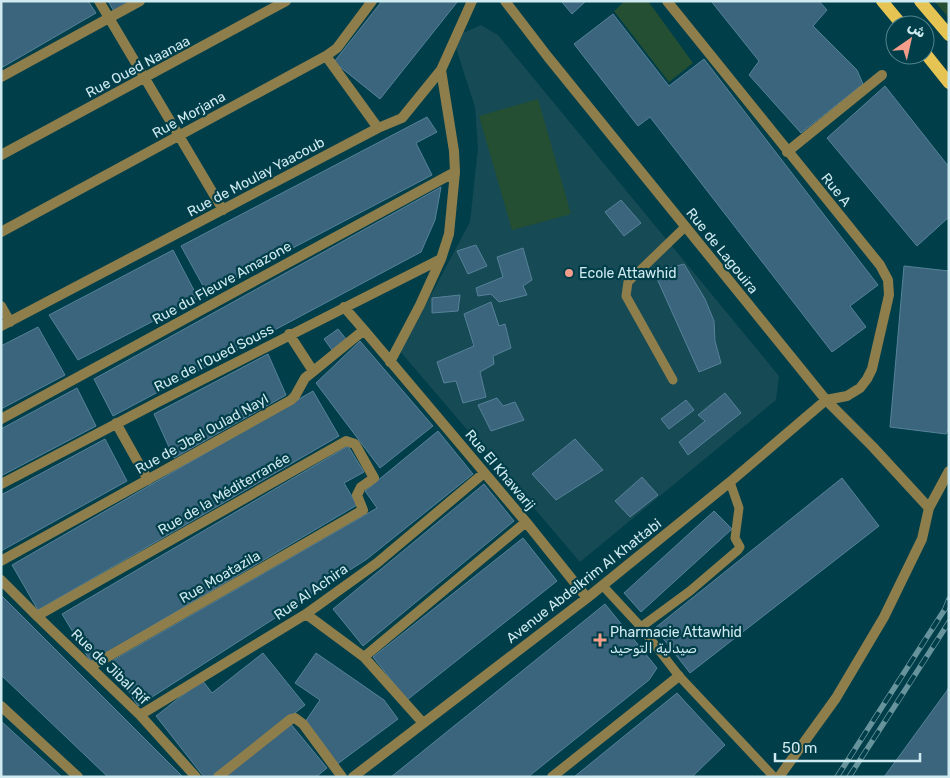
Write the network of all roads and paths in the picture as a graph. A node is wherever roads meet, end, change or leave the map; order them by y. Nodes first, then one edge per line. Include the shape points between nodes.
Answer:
1 (99, 1) edge
2 (140, 1) edge
3 (286, 1) edge
4 (372, 1) edge
5 (472, 1) edge
6 (505, 1) edge
7 (667, 1) edge
8 (882, 1) edge
9 (920, 1) edge
10 (894, 15) edge
11 (109, 19) junction
12 (949, 35) edge
13 (326, 56) junction
14 (935, 65) edge
15 (441, 70) junction
16 (882, 75) dead end
17 (1, 77) edge
18 (145, 79) junction
19 (949, 83) edge
20 (378, 128) junction
21 (179, 137) junction
22 (787, 152) junction
23 (1, 155) edge
24 (456, 172) junction
25 (223, 210) junction
26 (686, 227) junction
27 (1, 232) edge
28 (441, 259) junction
29 (1, 306) edge
30 (344, 306) junction
31 (5, 324) edge
32 (364, 330) junction
33 (289, 334) junction
34 (390, 362) junction
35 (313, 372) junction
36 (673, 380) dead end
37 (826, 400) junction
38 (1, 418) edge
39 (116, 423) junction
40 (949, 471) edge
41 (484, 473) junction
42 (148, 480) junction
43 (730, 482) junction
44 (1, 484) edge
45 (930, 508) junction
46 (363, 510) joint
47 (526, 522) junction
48 (1, 561) edge
49 (1, 580) edge
50 (603, 586) junction
51 (587, 598) junction
52 (306, 614) junction
53 (37, 616) junction
54 (641, 627) junction
55 (364, 657) junction
56 (90, 667) junction
57 (679, 676) junction
58 (1, 706) edge
59 (140, 715) junction
60 (423, 723) junction
61 (359, 775) edge
62 (78, 777) edge
63 (196, 777) edge
64 (218, 777) edge
65 (342, 777) edge
66 (552, 777) edge
67 (774, 777) edge
68 (779, 777) edge

1 - 11 street
2 - 11 street
3 - 18 street, Rue Oued Naanaa
4 - 13 street, Rue Morjana via 337,48
5 - 15 street, Rue de Moulay Yaacoub
6 - 26 street, Rue de Lagouira
7 - 22 street, Rue A
8 - 10 main road
9 - 12 main road
11 - 17 street
11 - 18 street
13 - 20 street
13 - 21 street, Rue Morjana
14 - 19 main road
15 - 20 street, Rue de Moulay Yaacoub via 402,118
15 - 24 street
16 - 22 street
18 - 21 street
18 - 23 street, Rue Oued Naanaa
20 - 25 street, Rue de Moulay Yaacoub
21 - 25 street
21 - 27 street, Rue Morjana
22 - 37 street, Rue A via 880,265 888,280 889,295 867,379 847,396
24 - 28 street via 449,234
24 - 38 street, Rue du Fleuve Amazone
25 - 31 street, Rue de Moulay Yaacoub
26 - 36 lane via 628,282 626,296
26 - 37 street, Rue de Lagouira
28 - 30 street, Rue de l'Oued Souss
28 - 34 street
29 - 31 street
30 - 32 street
30 - 33 street, Rue de l'Oued Souss
32 - 34 street
32 - 35 street, Rue de Jbel Oulad Nayl
33 - 35 street
33 - 39 street, Rue de l'Oued Souss
34 - 41 street, Rue El Khawarij
35 - 42 street, Rue de Jbel Oulad Nayl via 302,381 292,400
37 - 43 street, Avenue Abdelkrim Al Khattabi
37 - 45 street, Rue de Lagouira
39 - 42 street
39 - 44 street, Rue de l'Oued Souss
40 - 45 street
41 - 47 street, Rue El Khawarij
41 - 52 street, Rue Al Achira via 377,563
42 - 48 street, Rue de Jbel Oulad Nayl
43 - 50 street, Avenue Abdelkrim Al Khattabi
43 - 54 lane via 739,508 735,538 740,547 690,591
45 - 68 street via 922,539 884,617 836,698
46 - 53 street, Rue de la Méditerranée via 358,491 374,478 354,444 346,441
46 - 56 street, Rue Moatazila
47 - 51 street, Rue El Khawarij
47 - 55 street
49 - 53 street, Rue de Jibal Rif
50 - 51 street, Avenue Abdelkrim Al Khattabi
50 - 54 lane
51 - 60 street, Avenue Abdelkrim Al Khattabi
52 - 55 street
52 - 59 street, Rue Al Achira
53 - 56 street, Rue de Jibal Rif
54 - 57 lane
55 - 60 street
56 - 59 street, Rue de Jibal Rif
57 - 66 street
57 - 67 lane
58 - 62 street
59 - 63 street, Rue de Jibal Rif
60 - 61 street, Avenue Abdelkrim Al Khattabi
64 - 65 street via 295,718 303,724

